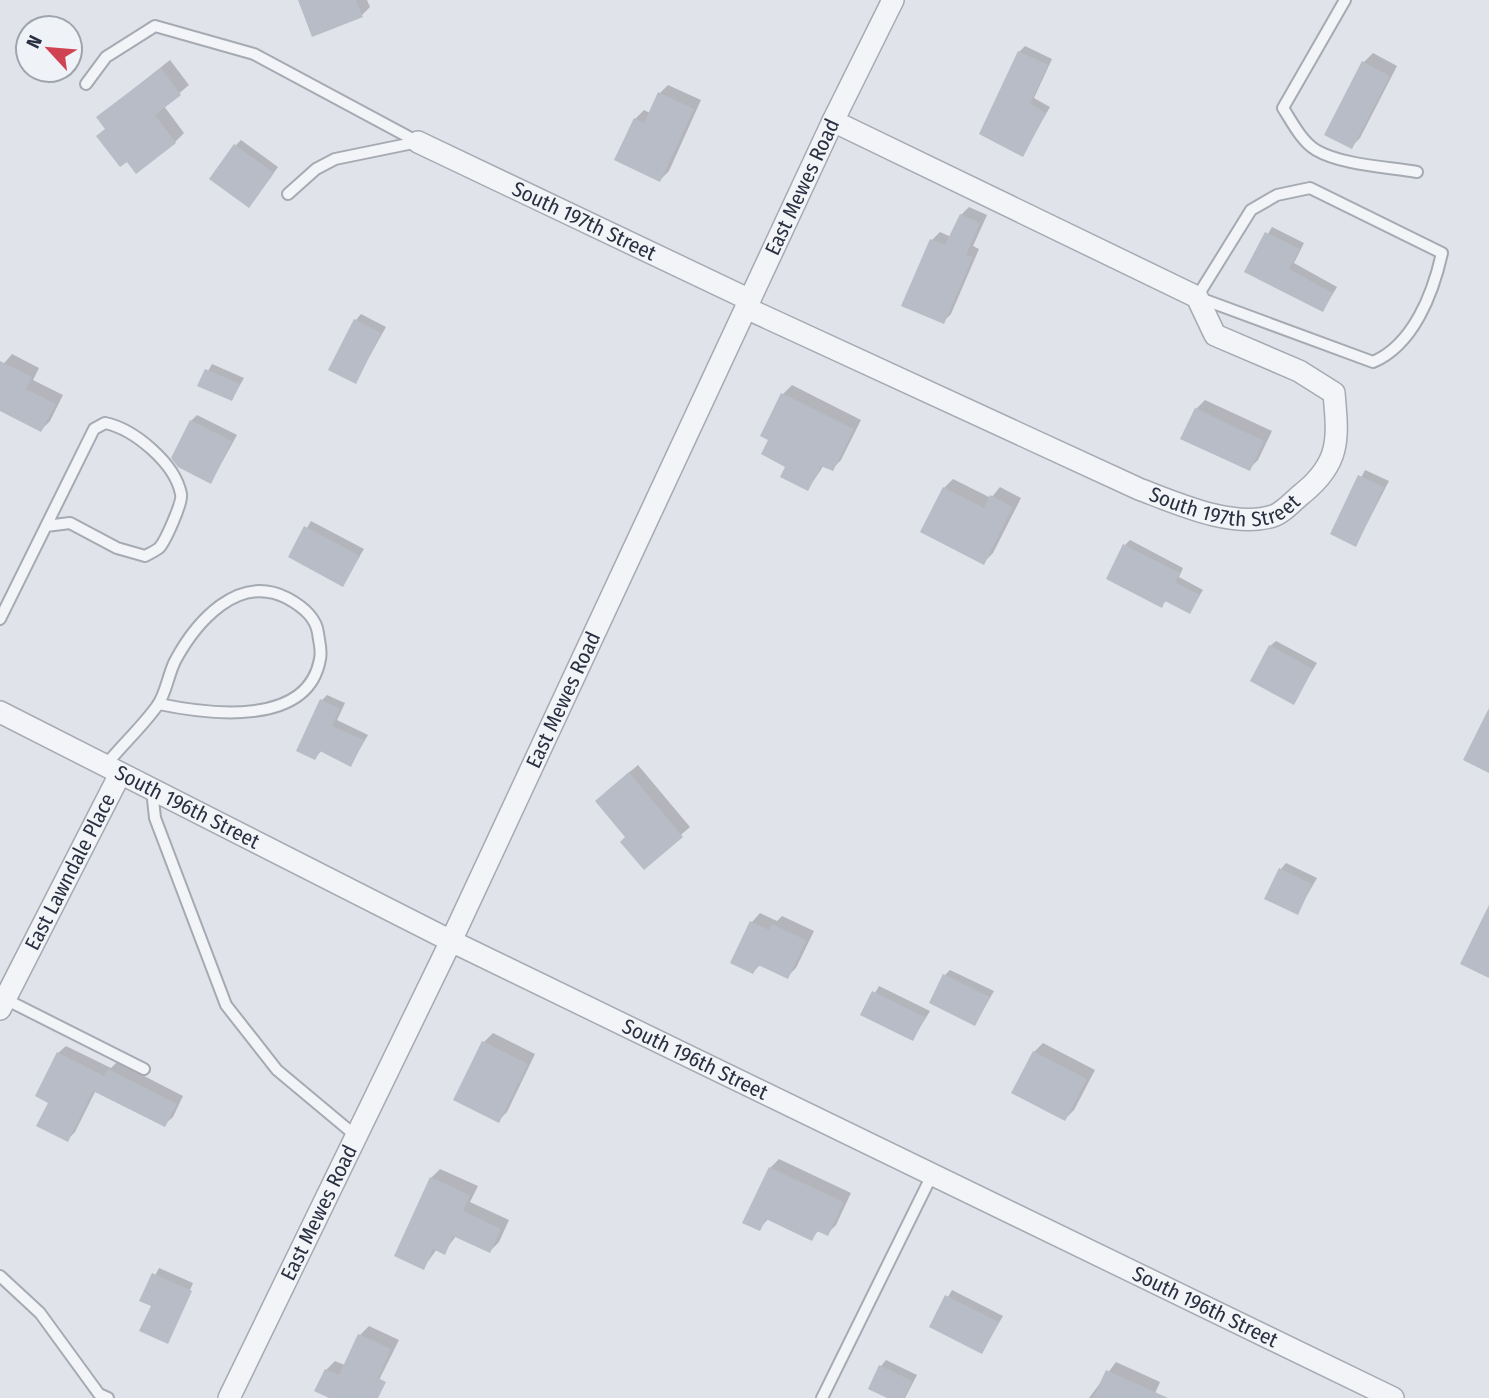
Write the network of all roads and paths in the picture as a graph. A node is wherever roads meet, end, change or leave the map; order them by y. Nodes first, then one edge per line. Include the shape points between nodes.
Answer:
1 (893, 0) edge
2 (1345, 0) edge
3 (86, 84) dead end
4 (833, 121) junction
5 (418, 142) junction
6 (1417, 172) dead end
7 (288, 194) dead end
8 (1197, 297) junction
9 (748, 304) junction
10 (46, 526) junction
11 (0, 619) edge
12 (159, 704) junction
13 (0, 712) edge
14 (112, 770) junction
15 (152, 790) junction
16 (451, 941) junction
17 (2, 1004) edge
18 (144, 1069) dead end
19 (356, 1136) junction
20 (932, 1175) junction
21 (0, 1276) edge
22 (108, 1398) edge
23 (229, 1398) edge
24 (822, 1398) edge
25 (1393, 1398) edge

1 - 4 street, East Mewes Road
2 - 6 lane via 1283,108 1317,151
3 - 5 lane via 107,57 155,26 254,54
4 - 8 street
4 - 9 street, East Mewes Road
5 - 7 lane via 335,159
5 - 9 street, South 197th Street
8 - 8 lane via 1251,210 1276,195 1310,188 1441,253 1435,286 1410,330 1391,355 1373,362
8 - 9 street, South 197th Street via 1215,335 1300,371 1334,393 1338,440 1320,480 1274,516 1199,513 1139,489
9 - 16 street, East Mewes Road
10 - 10 lane via 94,429 105,423 139,437 168,469 181,494 161,547 145,556 117,548 70,523
10 - 11 lane
12 - 12 lane via 164,684 191,634 242,592 259,590 285,597 306,611 317,627 321,658 313,677 294,699 269,710 232,712
12 - 14 lane
13 - 14 street, South 196th Street
14 - 15 street, South 196th Street
14 - 17 street, East Lawndale Place
15 - 16 street, South 196th Street
15 - 19 lane via 155,818 226,1005 277,1070
16 - 19 street, East Mewes Road
16 - 20 street, South 196th Street
17 - 18 lane
19 - 23 street, East Mewes Road
20 - 24 lane
20 - 25 street, South 196th Street
21 - 22 lane via 40,1314 99,1394

